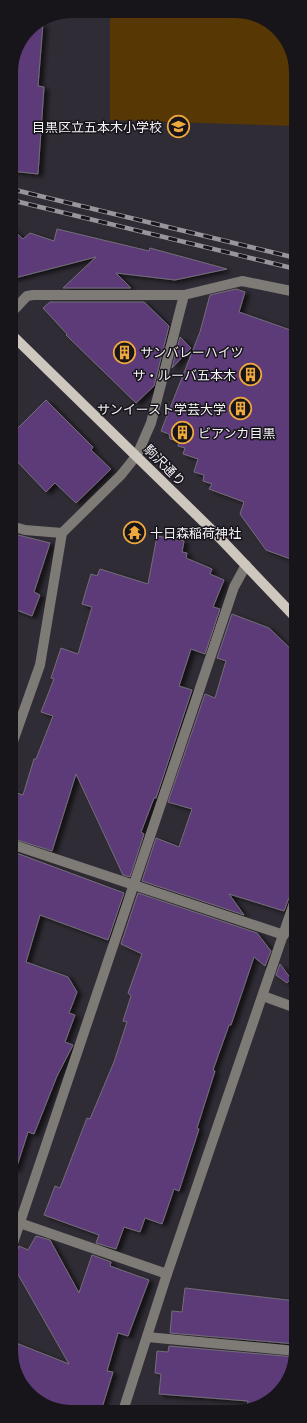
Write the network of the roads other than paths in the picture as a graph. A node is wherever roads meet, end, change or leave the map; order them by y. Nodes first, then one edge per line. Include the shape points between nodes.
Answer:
1 (289, 290) edge
2 (184, 295) junction
3 (18, 306) edge
4 (18, 341) edge
5 (137, 455) junction
6 (18, 528) edge
7 (62, 533) junction
8 (246, 565) junction
9 (289, 611) edge
10 (18, 727) edge
11 (18, 846) edge
12 (134, 886) junction
13 (289, 919) edge
14 (284, 935) junction
15 (263, 996) junction
16 (289, 1005) edge
17 (18, 1216) edge
18 (18, 1223) edge
19 (167, 1274) junction
20 (147, 1336) junction
21 (289, 1350) edge
22 (125, 1405) edge

1 - 2 street via 242,280
2 - 3 street via 38,294 27,296
2 - 5 street via 151,423
4 - 5 main road, 駒沢通り
5 - 7 street via 121,475
5 - 8 main road, 駒沢通り
6 - 7 street
7 - 10 street via 40,665
8 - 9 main road, 駒沢通り
8 - 12 street via 234,587
11 - 12 street
12 - 14 street
12 - 17 street
13 - 14 street
14 - 15 street
15 - 16 street
15 - 19 street
18 - 19 street
19 - 20 street
20 - 21 street
20 - 22 street

